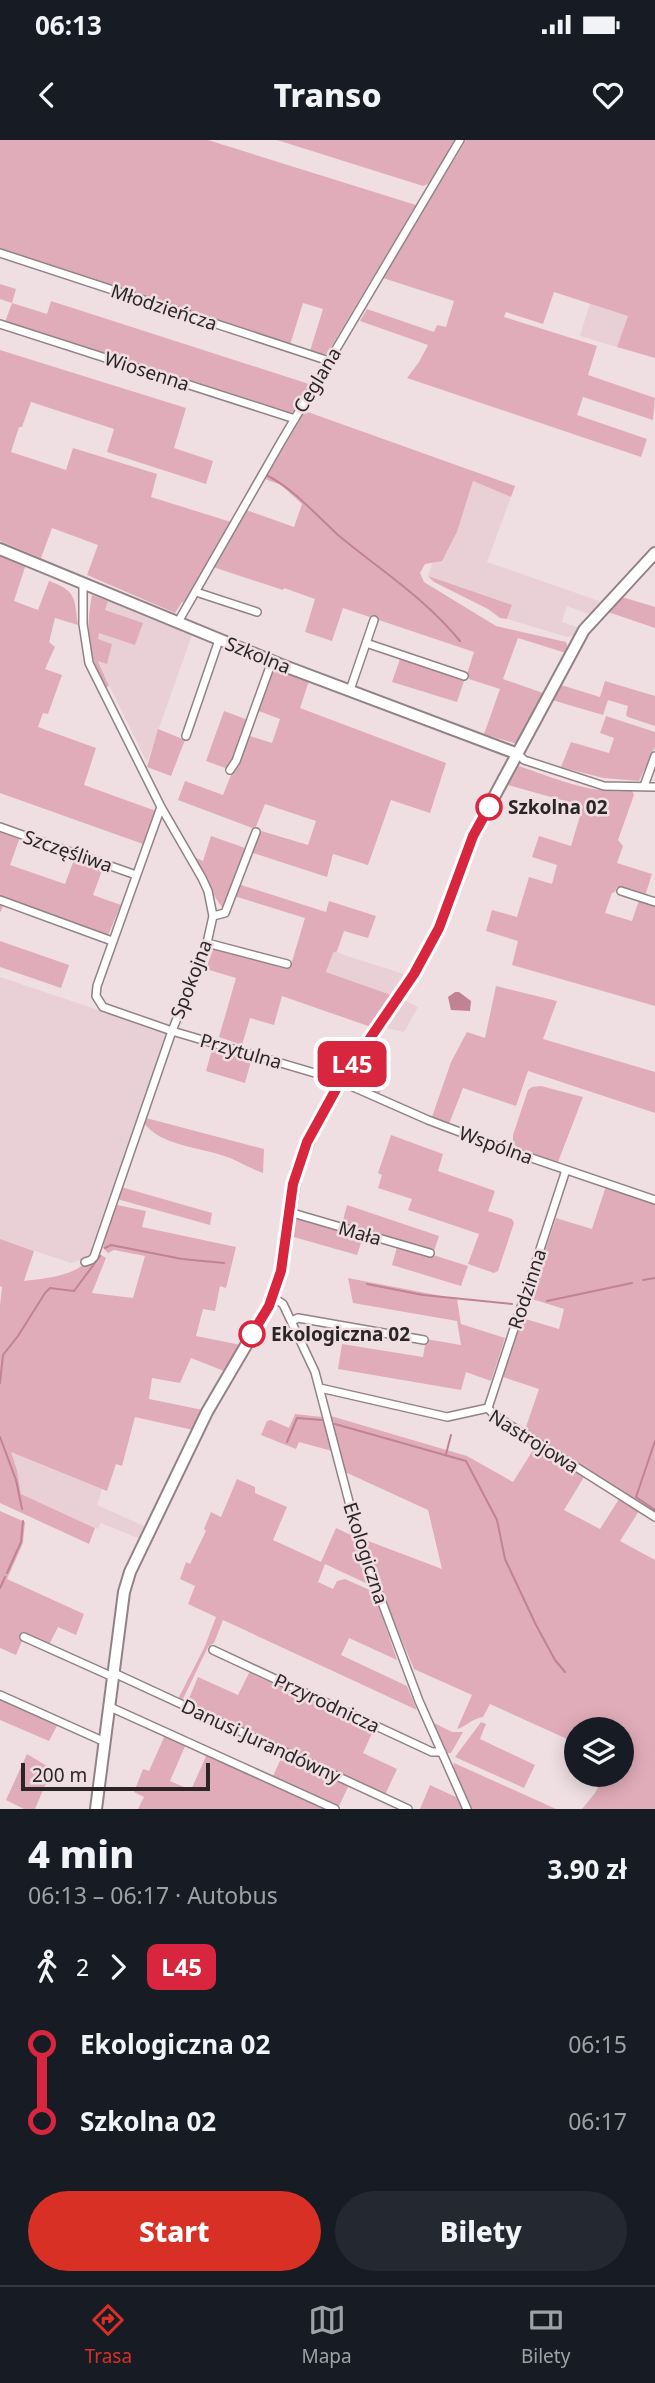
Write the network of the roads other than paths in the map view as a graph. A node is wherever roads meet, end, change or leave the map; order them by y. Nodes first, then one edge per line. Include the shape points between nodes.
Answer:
1 (460, 140) edge
2 (0, 253) edge
3 (0, 324) edge
4 (328, 361) junction
5 (295, 419) junction
6 (0, 549) edge
7 (655, 553) edge
8 (83, 582) junction
9 (196, 592) junction
10 (257, 612) dead end
11 (374, 620) dead end
12 (178, 622) junction
13 (219, 640) junction
14 (366, 643) junction
15 (272, 661) junction
16 (464, 676) dead end
17 (350, 690) junction
18 (186, 736) dead end
19 (518, 754) junction
20 (655, 756) edge
21 (230, 770) dead end
22 (643, 786) junction
23 (655, 787) edge
24 (161, 807) junction
25 (0, 827) edge
26 (256, 832) dead end
27 (135, 875) junction
28 (621, 891) dead end
29 (0, 900) edge
30 (655, 902) edge
31 (212, 916) junction
32 (112, 941) junction
33 (207, 943) junction
34 (287, 964) dead end
35 (172, 1031) junction
36 (340, 1082) junction
37 (566, 1170) junction
38 (655, 1200) edge
39 (289, 1212) junction
40 (430, 1253) dead end
41 (85, 1262) dead end
42 (272, 1297) junction
43 (292, 1321) junction
44 (424, 1340) dead end
45 (320, 1388) junction
46 (488, 1408) junction
47 (655, 1517) edge
48 (24, 1637) dead end
49 (212, 1650) dead end
50 (114, 1675) junction
51 (0, 1695) edge
52 (110, 1707) junction
53 (105, 1742) junction
54 (442, 1752) junction
55 (96, 1809) edge
56 (335, 1809) edge
57 (408, 1809) edge
58 (467, 1809) edge

1 - 4 street, Ceglana
2 - 4 street, Młodzieńcza
3 - 5 street, Wiosenna
4 - 5 street, Ceglana
5 - 9 street, Ceglana
6 - 8 street, Szkolna
7 - 19 street via 584,630
8 - 12 street, Szkolna
8 - 24 street, Spokojna via 89,663
9 - 10 street
9 - 12 street, Ceglana
11 - 14 street
12 - 13 street, Szkolna
13 - 15 street, Szkolna
13 - 18 street
14 - 16 street
14 - 17 street
15 - 17 street, Szkolna
15 - 21 street
17 - 19 street, Szkolna
19 - 22 street via 596,784
19 - 36 street via 473,836 433,939
20 - 22 street
22 - 23 street
24 - 27 street
24 - 31 street, Spokojna via 202,878
25 - 27 street, Szczęśliwa
26 - 31 street via 225,913
27 - 32 street
28 - 30 street
29 - 32 street
31 - 33 street, Spokojna
32 - 35 street, Przytulna via 95,991 97,1001
33 - 34 street
33 - 35 street, Spokojna
35 - 36 street, Przytulna
35 - 41 street, Spokojna via 94,1257
36 - 37 street, Wspólna
36 - 39 street via 303,1150
37 - 38 street, Wspólna
37 - 46 street, Rodzinna
39 - 40 street, Mała
39 - 42 street via 282,1265
42 - 43 street, Ekologiczna via 283,1304
42 - 50 street via 206,1412 130,1572
43 - 44 street via 298,1318
43 - 45 street, Ekologiczna
45 - 46 street, Nastrojowa via 447,1417
45 - 54 street, Ekologiczna via 358,1536 405,1667
46 - 47 street, Nastrojowa
48 - 50 street, Danusi Jurandówny
49 - 54 street, Przyrodnicza via 432,1752
50 - 52 street
50 - 57 street, Danusi Jurandówny
51 - 53 street
52 - 53 street
52 - 56 street
53 - 55 street
54 - 58 street, Ekologiczna

